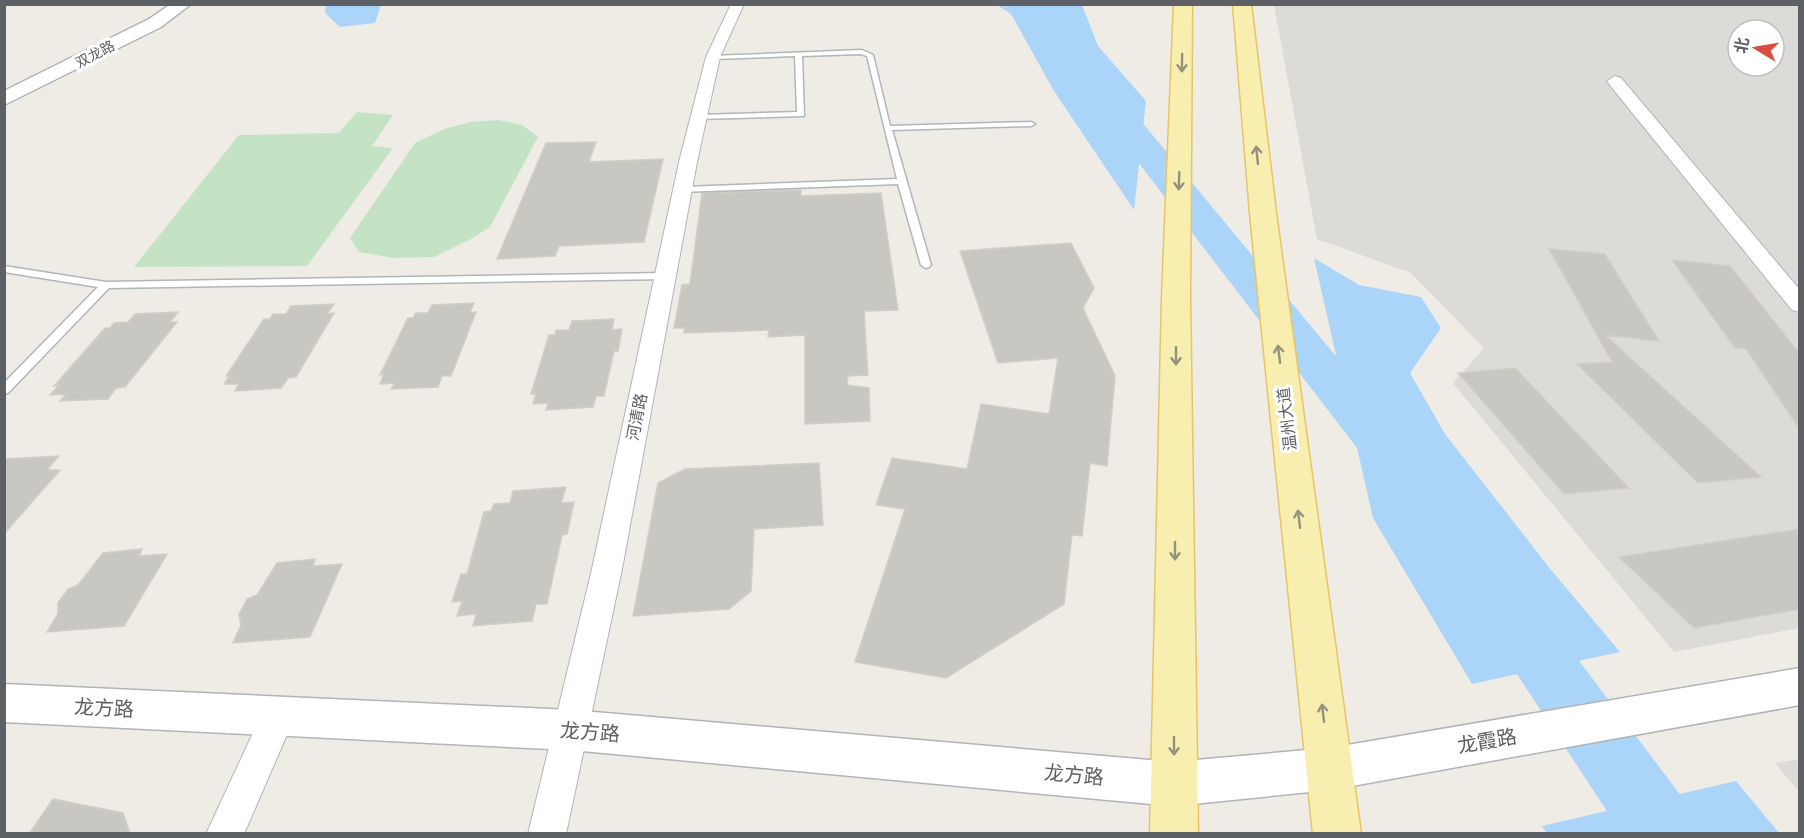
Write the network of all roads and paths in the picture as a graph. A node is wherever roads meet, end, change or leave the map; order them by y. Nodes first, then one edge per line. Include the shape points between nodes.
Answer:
1 (183, 4) edge
2 (738, 4) edge
3 (1183, 4) edge
4 (1242, 4) edge
5 (798, 55) junction
6 (713, 57) junction
7 (1615, 81) dead end
8 (4, 99) edge
9 (699, 117) junction
10 (1031, 124) dead end
11 (887, 128) junction
12 (902, 181) junction
13 (683, 190) junction
14 (926, 265) dead end
15 (4, 269) edge
16 (666, 276) junction
17 (106, 285) junction
18 (1800, 305) edge
19 (4, 390) edge
20 (1800, 686) edge
21 (4, 703) edge
22 (278, 716) junction
23 (571, 730) junction
24 (1330, 769) junction
25 (1173, 784) junction
26 (225, 834) edge
27 (547, 834) edge
28 (1174, 834) edge
29 (1337, 834) edge

1 - 8 main road, 双龙路 via 135,33
2 - 6 street, 河清路
3 -> 25 main road via 1176,298
24 -> 4 main road, 温州大道 via 1263,213
5 - 6 lane
5 - 9 lane via 801,114
5 - 11 lane via 870,55
6 - 9 street, 河清路
7 - 18 street
9 - 13 street, 河清路
10 - 11 lane
11 - 12 lane
12 - 13 lane
12 - 14 lane
13 - 16 street, 河清路
15 - 17 lane
16 - 17 lane
16 - 23 street, 河清路
17 - 19 lane
20 - 24 main road, 龙霞路
21 - 22 main road, 龙方路
22 - 23 main road, 龙方路
22 - 26 street
23 - 25 main road, 龙方路
23 - 27 street, 河清路
24 - 25 main road, 龙霞路
24 - 29 main road, 温州大道
25 - 28 main road

